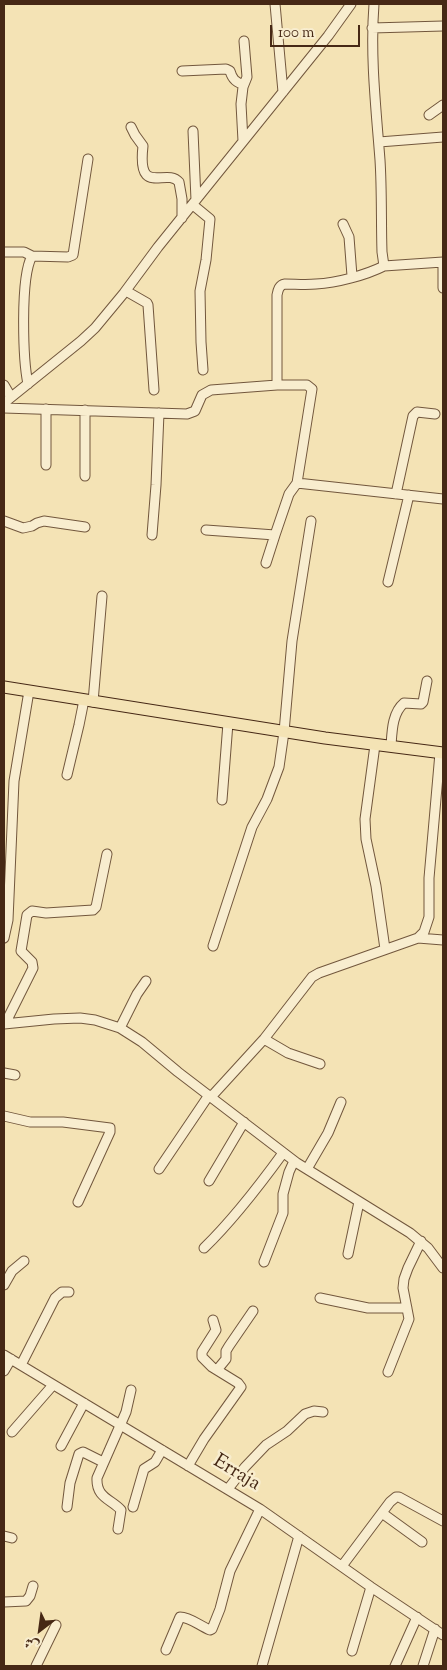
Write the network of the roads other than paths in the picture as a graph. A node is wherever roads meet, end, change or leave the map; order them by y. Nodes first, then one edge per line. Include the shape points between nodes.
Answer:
1 (275, 4) edge
2 (351, 4) edge
3 (374, 4) edge
4 (443, 26) edge
5 (372, 28) junction
6 (244, 40) dead end
7 (182, 71) dead end
8 (244, 84) junction
9 (283, 92) junction
10 (443, 105) edge
11 (429, 115) dead end
12 (131, 126) dead end
13 (193, 131) dead end
14 (443, 136) edge
15 (243, 141) junction
16 (378, 142) junction
17 (88, 159) dead end
18 (194, 203) junction
19 (182, 218) junction
20 (343, 224) dead end
21 (4, 252) edge
22 (32, 256) junction
23 (443, 262) edge
24 (384, 266) junction
25 (352, 276) junction
26 (443, 288) edge
27 (126, 290) junction
28 (203, 370) dead end
29 (28, 384) junction
30 (4, 385) edge
31 (277, 385) junction
32 (154, 390) dead end
33 (8, 400) edge
34 (4, 408) edge
35 (46, 409) junction
36 (85, 410) junction
37 (159, 413) junction
38 (435, 414) dead end
39 (46, 465) dead end
40 (85, 476) dead end
41 (297, 482) junction
42 (396, 494) junction
43 (409, 495) junction
44 (443, 499) edge
45 (4, 521) edge
46 (311, 521) dead end
47 (86, 527) dead end
48 (206, 530) dead end
49 (152, 535) dead end
50 (275, 535) junction
51 (266, 563) dead end
52 (388, 582) dead end
53 (102, 596) dead end
54 (427, 682) dead end
55 (4, 687) edge
56 (29, 691) junction
57 (89, 701) junction
58 (228, 723) junction
59 (284, 732) junction
60 (375, 745) junction
61 (391, 746) junction
62 (442, 753) edge
63 (67, 775) dead end
64 (222, 800) dead end
65 (107, 854) dead end
66 (4, 938) edge
67 (418, 938) junction
68 (443, 940) edge
69 (213, 946) dead end
70 (385, 949) junction
71 (146, 981) dead end
72 (4, 1024) edge
73 (120, 1028) junction
74 (264, 1039) junction
75 (320, 1064) dead end
76 (4, 1073) edge
77 (15, 1075) dead end
78 (210, 1096) junction
79 (342, 1102) dead end
80 (4, 1116) edge
81 (244, 1122) junction
82 (283, 1152) junction
83 (294, 1160) junction
84 (159, 1169) dead end
85 (307, 1169) junction
86 (209, 1181) dead end
87 (78, 1202) dead end
88 (359, 1202) junction
89 (421, 1241) junction
90 (204, 1248) dead end
91 (348, 1254) dead end
92 (24, 1261) dead end
93 (264, 1262) dead end
94 (443, 1268) edge
95 (4, 1286) edge
96 (69, 1292) dead end
97 (320, 1298) dead end
98 (407, 1308) junction
99 (253, 1312) dead end
100 (213, 1320) dead end
101 (7, 1357) edge
102 (21, 1365) junction
103 (217, 1370) junction
104 (4, 1371) edge
105 (388, 1372) dead end
106 (53, 1384) junction
107 (131, 1390) dead end
108 (84, 1403) junction
109 (323, 1412) dead end
110 (120, 1425) junction
111 (12, 1432) dead end
112 (61, 1446) dead end
113 (162, 1450) junction
114 (103, 1462) junction
115 (188, 1466) junction
116 (228, 1489) junction
117 (67, 1507) dead end
118 (132, 1507) dead end
119 (260, 1509) junction
120 (382, 1513) junction
121 (443, 1521) edge
122 (118, 1529) dead end
123 (299, 1536) junction
124 (422, 1542) dead end
125 (342, 1566) junction
126 (32, 1586) dead end
127 (372, 1587) junction
128 (4, 1602) edge
129 (417, 1617) junction
130 (56, 1625) dead end
131 (439, 1632) edge
132 (166, 1650) dead end
133 (352, 1651) dead end
134 (36, 1666) edge
135 (262, 1666) edge
136 (395, 1666) edge
137 (423, 1666) edge

1 - 9 street
2 - 9 street
3 - 5 street
4 - 5 street
5 - 16 street
6 - 8 street via 247,77
7 - 8 street via 226,69 234,80
8 - 15 street via 241,104
9 - 15 street
10 - 11 street
12 - 19 street via 143,146 141,159 145,172 153,178 173,178 179,182
13 - 18 street
14 - 16 street
15 - 18 street
16 - 24 street
17 - 22 street via 73,255
18 - 19 street
18 - 28 street via 210,219 200,292
19 - 27 street
20 - 25 street via 349,237
21 - 22 street via 24,252
22 - 29 street via 26,275 24,317
23 - 24 street
23 - 26 street
24 - 25 street
25 - 31 street via 317,284 285,284 279,287
27 - 29 street via 88,336
27 - 32 street via 148,305
29 - 33 street
30 - 33 street
31 - 37 street via 210,390 202,395 195,411 187,414
31 - 41 street via 307,385 312,389
34 - 35 street
35 - 36 street
35 - 39 street
36 - 37 street
36 - 40 street
37 - 49 street
38 - 42 street via 417,412 412,416
41 - 42 street
41 - 50 street via 289,494
42 - 43 street
43 - 44 street
43 - 52 street
45 - 47 street via 23,528 44,521
46 - 59 street via 292,641
48 - 50 street
50 - 51 street
53 - 57 street
54 - 61 street via 421,704 404,703 396,712
55 - 56 main road
56 - 57 main road
56 - 66 street via 14,781 8,920
57 - 58 main road
57 - 63 street via 79,725
58 - 59 main road
58 - 64 street
59 - 60 main road
59 - 69 street via 278,773 252,827
60 - 61 main road
60 - 70 street via 365,819 366,840
61 - 62 main road
62 - 67 street via 429,916 424,932
65 - 72 street via 93,910 28,913 21,951 32,962 33,968
67 - 68 street
67 - 70 street
70 - 74 street via 312,977
71 - 73 street
72 - 73 street via 80,1018
73 - 78 street
74 - 75 street via 288,1053
74 - 78 street
76 - 77 street
78 - 81 street
78 - 84 street
79 - 85 street
80 - 87 street via 30,1122 110,1128
81 - 82 street
81 - 86 street
82 - 83 street
82 - 90 street via 266,1177
83 - 85 street
83 - 93 street via 284,1194 283,1214
85 - 88 street
88 - 89 street
88 - 91 street
89 - 94 street
89 - 98 street via 402,1288
92 - 95 street via 12,1271
96 - 102 street via 62,1292 55,1298
97 - 98 street via 368,1308
98 - 105 street via 407,1326
99 - 103 street
100 - 103 street via 216,1330 201,1355
101 - 102 street, Erraja
101 - 104 street
102 - 106 street, Erraja
103 - 115 street via 241,1387
106 - 108 street, Erraja
106 - 111 street
107 - 110 street
108 - 110 street, Erraja
108 - 112 street
109 - 116 street via 305,1414 266,1445
110 - 113 street, Erraja
110 - 114 street
113 - 115 street, Erraja
113 - 118 street via 155,1462 144,1470
114 - 117 street via 82,1452 78,1454
114 - 122 street via 97,1483 106,1500 121,1510
115 - 116 street, Erraja
116 - 119 street, Erraja
119 - 123 street, Erraja
119 - 132 street via 230,1571 212,1629 180,1617
120 - 121 street via 393,1498 399,1497
120 - 124 street
120 - 125 street
123 - 125 street, Erraja
123 - 135 street
125 - 127 street, Erraja
126 - 128 street via 26,1601
127 - 129 street, Erraja
127 - 133 street
129 - 131 street, Erraja
129 - 136 street
130 - 134 street
131 - 137 street

